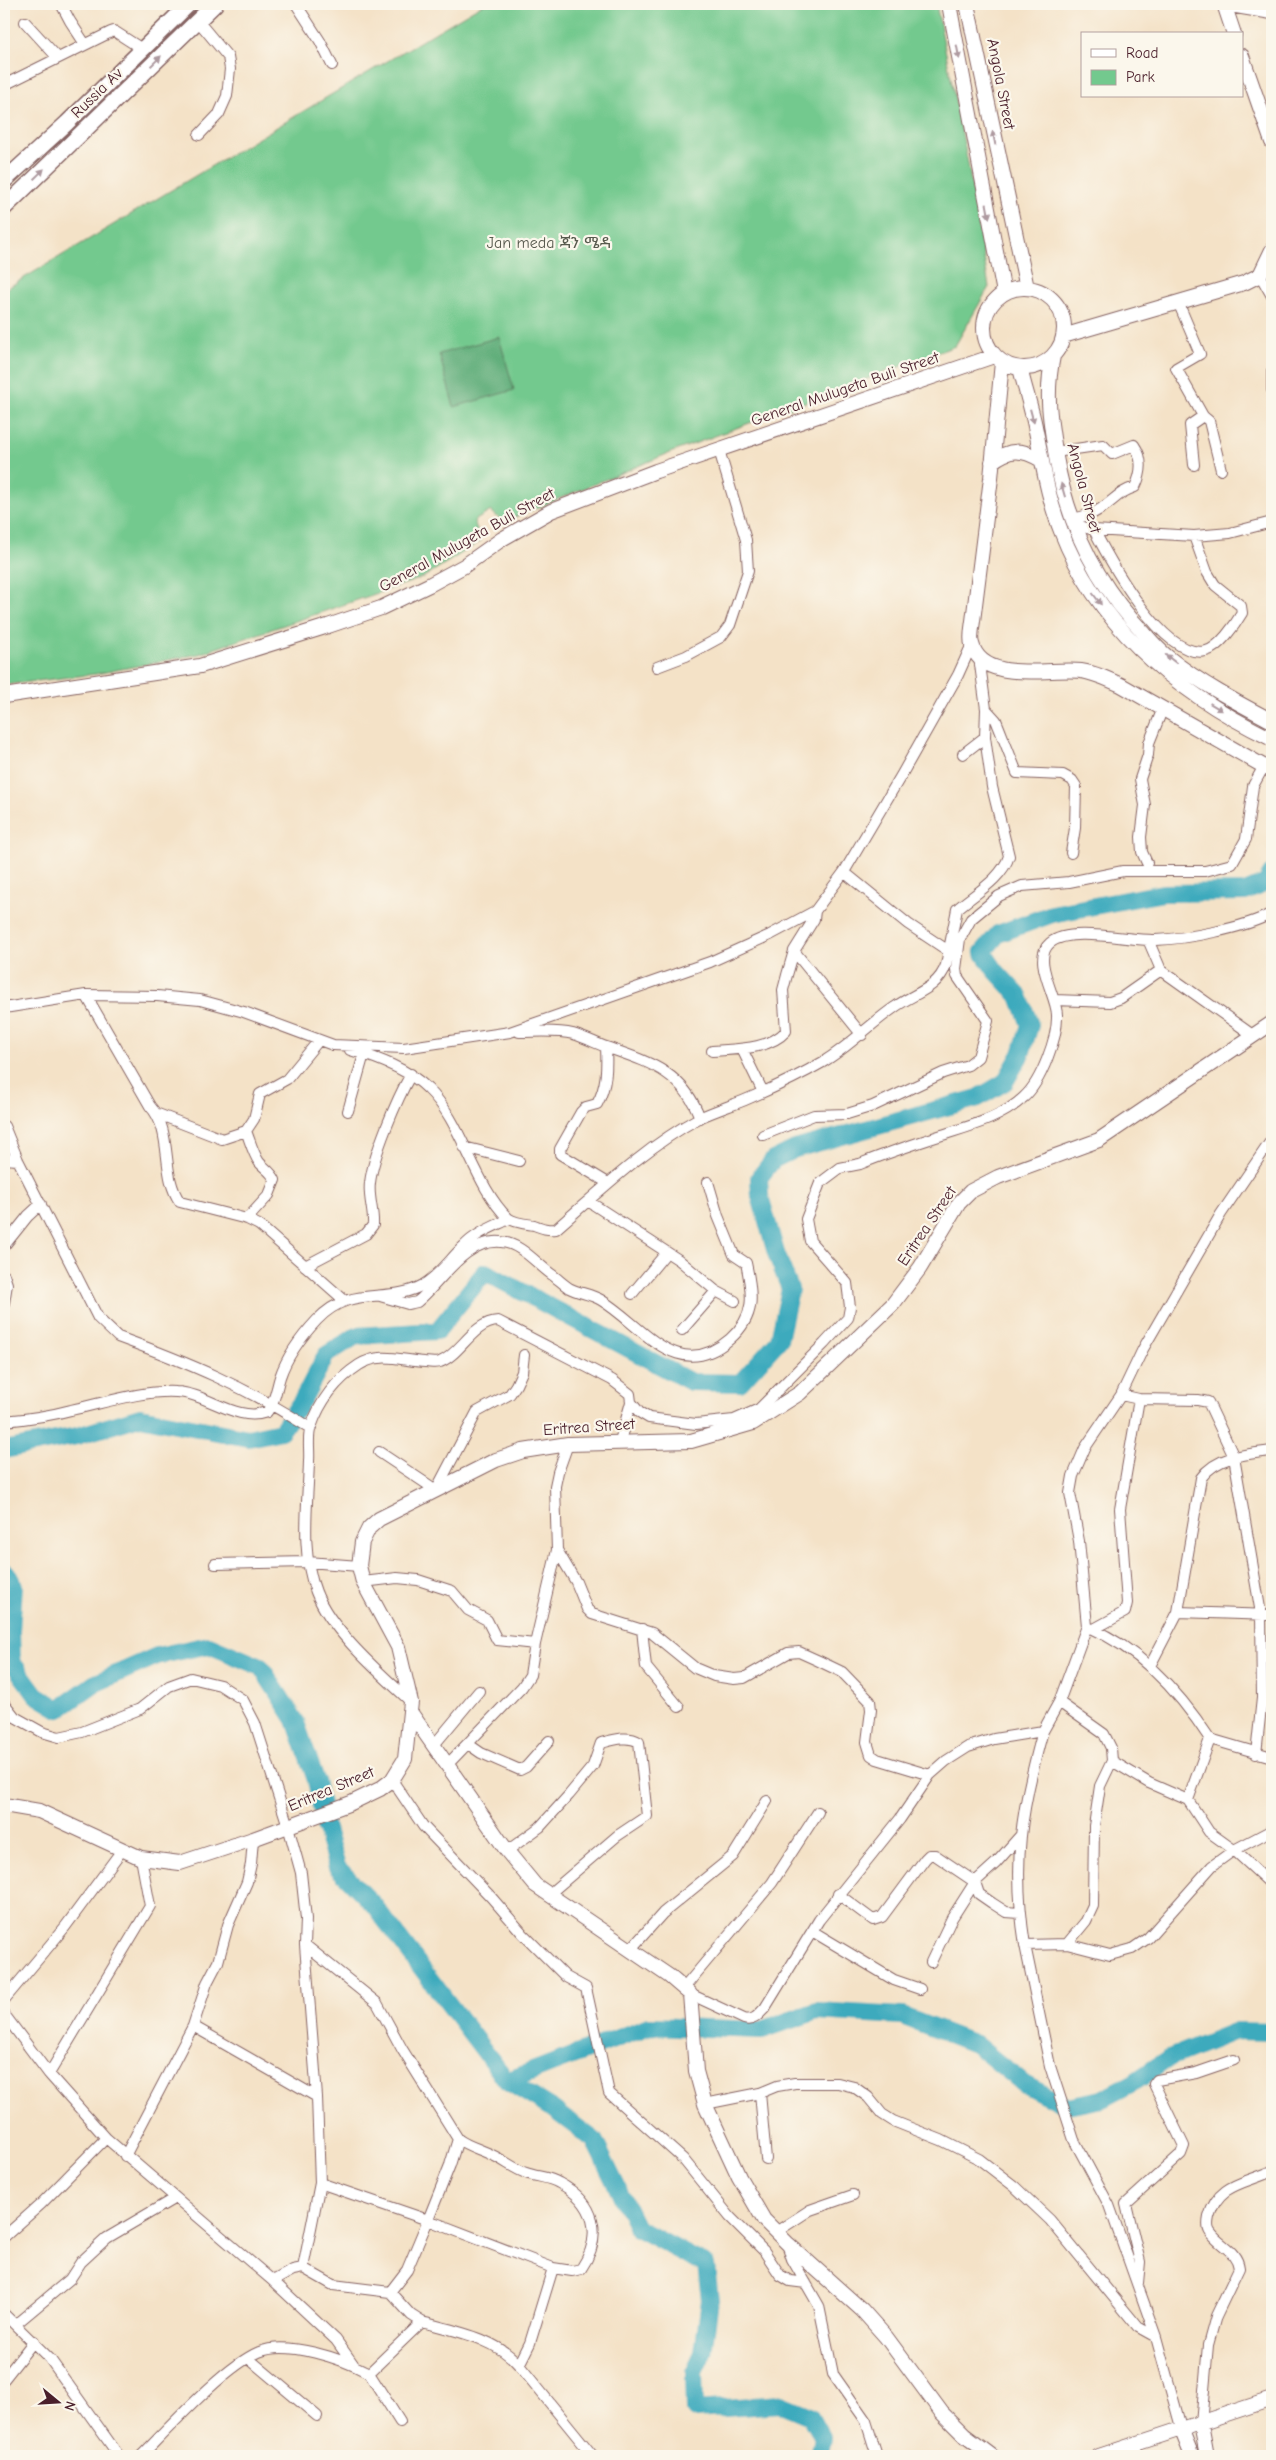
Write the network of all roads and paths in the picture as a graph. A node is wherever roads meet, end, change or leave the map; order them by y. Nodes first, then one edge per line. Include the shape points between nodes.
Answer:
1 (61, 4) edge
2 (189, 4) edge
3 (215, 4) edge
4 (296, 4) edge
5 (949, 4) edge
6 (967, 4) edge
7 (1224, 4) edge
8 (1272, 12) edge
9 (198, 21) junction
10 (25, 22) dead end
11 (1233, 32) edge
12 (85, 44) junction
13 (142, 49) junction
14 (58, 58) junction
15 (1244, 62) edge
16 (332, 65) dead end
17 (4, 85) edge
18 (199, 135) dead end
19 (1272, 142) edge
20 (1000, 167) junction
21 (981, 172) junction
22 (4, 181) edge
23 (6, 201) edge
24 (1272, 250) edge
25 (1260, 275) junction
26 (1027, 288) junction
27 (1004, 294) junction
28 (1272, 296) edge
29 (1178, 302) junction
30 (1064, 336) junction
31 (1053, 356) junction
32 (998, 359) junction
33 (1020, 368) junction
34 (1272, 371) edge
35 (1272, 390) edge
36 (1203, 416) junction
37 (720, 450) junction
38 (1055, 452) junction
39 (1041, 460) junction
40 (992, 462) junction
41 (1194, 465) dead end
42 (1221, 470) dead end
43 (1072, 522) junction
44 (1272, 522) edge
45 (1094, 530) junction
46 (1194, 536) junction
47 (1080, 554) junction
48 (972, 644) junction
49 (979, 657) junction
50 (656, 667) dead end
51 (4, 696) edge
52 (1163, 708) junction
53 (986, 709) junction
54 (1272, 721) edge
55 (985, 737) junction
56 (1272, 738) edge
57 (963, 754) dead end
58 (1268, 768) edge
59 (1070, 853) dead end
60 (1147, 863) dead end
61 (844, 872) junction
62 (815, 911) junction
63 (1272, 913) edge
64 (1149, 942) dead end
65 (794, 951) junction
66 (950, 952) junction
67 (1161, 970) junction
68 (86, 995) junction
69 (1054, 1000) junction
70 (4, 1008) edge
71 (1272, 1023) edge
72 (510, 1032) junction
73 (862, 1035) junction
74 (1254, 1036) junction
75 (319, 1040) junction
76 (333, 1045) junction
77 (606, 1047) junction
78 (742, 1049) junction
79 (712, 1051) dead end
80 (364, 1054) junction
81 (411, 1074) junction
82 (763, 1092) junction
83 (348, 1111) dead end
84 (158, 1114) junction
85 (700, 1118) junction
86 (4, 1126) edge
87 (246, 1131) junction
88 (763, 1135) dead end
89 (1272, 1139) edge
90 (464, 1146) junction
91 (4, 1159) edge
92 (18, 1160) junction
93 (519, 1161) dead end
94 (708, 1182) dead end
95 (608, 1183) junction
96 (588, 1201) junction
97 (41, 1204) junction
98 (247, 1219) junction
99 (509, 1219) junction
100 (4, 1246) edge
101 (666, 1253) junction
102 (305, 1266) junction
103 (4, 1275) edge
104 (716, 1291) junction
105 (632, 1294) dead end
106 (374, 1295) junction
107 (344, 1300) junction
108 (735, 1301) dead end
109 (4, 1303) edge
110 (682, 1330) dead end
111 (524, 1355) dead end
112 (1121, 1396) junction
113 (1139, 1399) junction
114 (631, 1402) junction
115 (273, 1404) junction
116 (639, 1412) junction
117 (626, 1418) junction
118 (4, 1421) edge
119 (307, 1427) junction
120 (620, 1441) junction
121 (568, 1444) junction
122 (1272, 1451) edge
123 (379, 1452) dead end
124 (1234, 1457) junction
125 (436, 1490) junction
126 (557, 1550) junction
127 (308, 1562) junction
128 (215, 1564) dead end
129 (359, 1566) junction
130 (363, 1582) junction
131 (1178, 1612) junction
132 (1261, 1614) junction
133 (1272, 1615) edge
134 (1090, 1628) junction
135 (642, 1629) junction
136 (535, 1644) junction
137 (1150, 1666) junction
138 (479, 1691) dead end
139 (1059, 1702) junction
140 (4, 1703) edge
141 (411, 1707) junction
142 (678, 1707) dead end
143 (1043, 1731) junction
144 (1210, 1739) junction
145 (549, 1741) dead end
146 (468, 1744) junction
147 (434, 1745) junction
148 (1256, 1754) junction
149 (1272, 1757) edge
150 (1112, 1761) junction
151 (448, 1764) junction
152 (930, 1775) junction
153 (392, 1780) junction
154 (1188, 1800) junction
155 (767, 1801) dead end
156 (4, 1805) edge
157 (818, 1812) dead end
158 (288, 1826) junction
159 (1272, 1830) edge
160 (1020, 1836) junction
161 (253, 1839) junction
162 (122, 1850) junction
163 (1234, 1850) junction
164 (507, 1851) junction
165 (140, 1858) junction
166 (975, 1882) junction
167 (1272, 1885) edge
168 (838, 1894) junction
169 (548, 1895) junction
170 (1020, 1913) junction
171 (812, 1931) junction
172 (1067, 1944) junction
173 (305, 1945) junction
174 (1025, 1945) junction
175 (630, 1950) junction
176 (931, 1962) dead end
177 (920, 1989) dead end
178 (687, 1991) junction
179 (4, 2000) edge
180 (4, 2014) edge
181 (193, 2026) junction
182 (1234, 2060) dead end
183 (49, 2074) junction
184 (760, 2093) junction
185 (317, 2097) junction
186 (705, 2104) junction
187 (106, 2138) junction
188 (458, 2139) junction
189 (125, 2156) junction
190 (766, 2159) dead end
191 (1272, 2171) edge
192 (320, 2183) junction
193 (853, 2195) dead end
194 (175, 2198) junction
195 (428, 2220) junction
196 (776, 2232) junction
197 (4, 2237) edge
198 (787, 2243) junction
199 (303, 2268) junction
200 (553, 2268) junction
201 (273, 2282) junction
202 (806, 2283) junction
203 (1137, 2287) junction
204 (390, 2292) junction
205 (4, 2314) edge
206 (422, 2322) junction
207 (16, 2324) junction
208 (1156, 2337) junction
209 (34, 2341) junction
210 (248, 2358) junction
211 (353, 2364) junction
212 (520, 2365) junction
213 (369, 2373) junction
214 (4, 2379) edge
215 (1272, 2399) edge
216 (317, 2416) dead end
217 (400, 2422) dead end
218 (1202, 2424) junction
219 (1182, 2431) junction
220 (119, 2456) edge
221 (141, 2456) edge
222 (593, 2456) edge
223 (877, 2456) edge
224 (992, 2456) edge
225 (1099, 2456) edge
226 (1192, 2456) edge
227 (1207, 2456) edge

1 - 12 street
2 - 13 main road, Russia Av
3 - 9 main road, Russia Av
4 - 16 street
5 -> 21 main road
20 -> 6 main road, Angola Street
7 - 8 main road
7 - 11 main road
9 - 18 street via 228,57 230,69 227,96 219,114
23 -> 9 main road, Russia Av
10 - 14 street
12 - 13 street via 114,31
12 - 14 street
13 - 22 main road, Russia Av
14 - 17 street
15 - 19 main road
20 - 21 main road
20 - 26 main road, Angola Street
21 -> 27 main road
24 - 25 main road
25 - 28 street
25 - 29 main road via 1244,284
26 - 27 main road
26 - 30 main road via 1048,296 1056,304 1063,319
27 - 32 main road via 987,312 984,324 984,336
29 - 30 main road
29 - 36 street via 1200,354 1176,368
30 - 31 main road
31 - 33 main road via 1044,364
31 - 38 main road, Angola Street via 1047,392
32 - 33 main road
32 - 37 main road, General Mulugeta Buli Street
32 - 40 main road
33 -> 39 main road
34 - 35 street
36 - 41 street via 1190,425
36 - 42 street via 1208,421
37 - 50 street via 746,540 748,571 730,625 721,637 686,656
37 - 51 main road, General Mulugeta Buli Street via 551,511 502,539 464,566 381,608 200,666
43 -> 38 main road, Angola Street
38 - 43 street via 1103,445 1112,454 1134,445 1138,452 1140,478 1135,487 1121,492 1103,508
39 - 40 main road via 1014,450
39 - 47 main road via 1061,531
40 - 48 main road via 972,621
43 - 45 street
43 - 47 main road, Angola Street
44 - 46 street via 1230,533
45 - 46 street
45 - 46 street via 1108,559 1137,602 1165,634 1186,650 1197,652 1208,651 1231,630 1242,613 1241,606 1215,585
54 -> 47 main road, Angola Street via 1227,697 1167,657 1127,616
47 -> 56 main road via 1087,586 1147,657 1168,676 1212,705
48 - 49 main road
48 - 61 street via 958,675
49 - 52 main road via 1002,669 1024,672 1080,670 1098,674
49 - 53 street
52 - 58 main road
52 - 60 street via 1149,743 1140,779 1146,805 1142,852
53 - 55 street
53 - 59 street via 1002,732 1017,773 1063,775 1076,786 1075,828
55 - 57 street
55 - 66 street via 992,787 1009,856 1006,865 988,884 957,909
58 - 88 street via 1253,786 1246,839 1232,864 1205,871 1123,871 1070,882 1022,886 999,896 971,919 960,939 957,976 988,1021 978,1057 968,1065 943,1073 873,1106 847,1114 814,1115
61 - 62 street
61 - 66 street via 908,924
62 - 65 street via 814,919
62 - 72 street via 710,962
63 - 69 street via 1239,925 1154,940 1099,935 1058,938 1046,948 1043,958 1045,978
64 - 67 street
65 - 73 street
65 - 78 street via 783,990 786,1030 769,1042
66 - 73 street via 943,974 935,984 897,1005
67 - 69 street via 1110,1002
67 - 74 street
68 - 70 street
68 - 75 street via 132,994 200,1000 244,1012
68 - 84 street
69 - 116 street via 1057,1029 1037,1083 1023,1098 997,1115 860,1164 840,1168 820,1183 806,1219 808,1232 810,1241 846,1283 850,1307 848,1318 777,1394 759,1409 734,1420 696,1424 649,1418
71 - 74 main road, Eritrea Street
72 - 76 street via 404,1048
72 - 77 street via 573,1034
73 - 82 street via 822,1063
74 - 120 main road, Eritrea Street via 1099,1140 998,1177 971,1191 893,1304 800,1393 779,1408 753,1423 691,1441
75 - 76 street
75 - 87 street via 287,1079 260,1094 254,1119
76 - 80 street
77 - 85 street via 635,1056 668,1073 695,1106
77 - 95 street via 607,1068 602,1094 597,1104 581,1112 560,1154
78 - 79 street
78 - 82 street
80 - 81 street
80 - 83 street
81 - 90 street via 430,1090 455,1126
81 - 102 street via 401,1091 373,1169 370,1184 373,1225 366,1234
82 - 85 street
84 - 87 street via 222,1139
84 - 98 street via 168,1167 180,1202
85 - 95 street
86 - 92 street
87 - 98 street via 255,1155 275,1180 269,1195
89 - 112 street via 1221,1214 1143,1349
90 - 93 street
90 - 99 street
91 - 92 street
92 - 97 street
94 - 106 street via 734,1255 746,1263 751,1296 748,1316 741,1329 720,1347 703,1355 686,1356 663,1348 600,1299 570,1288 515,1245 501,1242 482,1244 471,1251 417,1302 408,1304
95 - 96 street
96 - 99 street via 556,1229 548,1230
96 - 101 street
97 - 100 street
97 - 115 street via 98,1318 109,1331 215,1374
98 - 102 street
99 - 106 street via 479,1233 451,1262 421,1286
101 - 104 street
101 - 105 street
102 - 107 street
103 - 109 street via 7,1284
104 - 108 street
104 - 110 street
106 - 107 street
107 - 115 street via 317,1320 288,1358
111 - 125 street via 516,1385 510,1394 478,1412
112 - 113 street
112 - 134 street via 1085,1448 1073,1476 1070,1493
113 - 124 street via 1208,1402
113 - 134 street via 1120,1509 1127,1603 1125,1612
114 - 116 street
114 - 117 street
114 - 119 street via 630,1394 612,1380 498,1321 491,1321 439,1363 380,1357 361,1364 332,1389
115 - 118 street via 267,1412 250,1415 192,1394 163,1392 123,1397 36,1418
115 - 119 street
116 - 117 street
117 - 120 street
119 - 127 street
120 - 121 main road, Eritrea Street
121 - 125 main road, Eritrea Street via 496,1460
121 - 126 street via 555,1486
122 - 124 street
123 - 125 street
124 - 131 street via 1208,1467 1201,1478
124 - 132 street
125 - 129 main road, Eritrea Street via 379,1518 362,1542
126 - 135 street via 592,1614
126 - 136 street
127 - 128 street
127 - 129 street
127 - 141 street via 316,1593 325,1609
129 - 130 main road, Eritrea Street
130 - 136 street via 397,1578 452,1590 468,1610 487,1620 497,1640
130 - 141 main road, Eritrea Street via 398,1647
131 - 132 street
131 - 137 street
132 - 133 street
132 - 148 street via 1262,1698
134 - 137 street
134 - 139 street
135 - 142 street via 646,1667
135 - 152 street via 703,1672 734,1680 744,1678 788,1653 799,1652 842,1672 870,1701 872,1710 867,1742 871,1755
136 - 146 street via 530,1675 522,1687
137 - 144 street via 1196,1718
138 - 147 street
139 - 143 street
139 - 150 street via 1104,1734 1111,1748
140 - 158 street via 15,1718 59,1737 82,1732 140,1709 169,1686 191,1678 220,1685 243,1700 254,1723
141 - 147 main road
141 - 153 main road, Eritrea Street via 405,1759
143 - 152 street via 968,1747
143 - 160 street
144 - 148 street
144 - 154 street
145 - 146 street via 520,1770
146 - 151 street
147 - 151 main road
148 - 149 street
150 - 154 street via 1149,1784
150 - 172 street via 1100,1786 1094,1826 1093,1906 1086,1921
151 - 164 main road
152 - 168 street via 900,1819
153 - 158 main road, Eritrea Street via 351,1803
153 - 202 street via 423,1826 523,1934 566,1977 586,1988 609,2092 669,2144 730,2217 764,2251 780,2275 790,2281
154 - 163 street via 1209,1832
155 - 175 street via 733,1856 663,1913
156 - 162 main road, Eritrea Street via 38,1812
157 - 178 street via 772,1883
158 - 161 main road, Eritrea Street
158 - 173 street via 301,1874
159 - 163 street
160 - 166 street
160 - 170 street
161 - 165 main road, Eritrea Street via 180,1863
161 - 181 street via 247,1882 228,1925 218,1962 207,1983
162 - 165 main road, Eritrea Street
162 - 179 street via 65,1927
163 - 167 street
163 - 172 street via 1212,1866 1148,1938 1132,1949 1110,1955
164 - 169 main road
164 - 169 street via 540,1827 569,1795 593,1766 601,1743 614,1739 639,1742 647,1816 617,1836
165 - 183 street via 150,1906
166 - 168 street via 935,1855 930,1855 877,1920
166 - 170 street via 979,1894 992,1903 1006,1912
166 - 176 street via 952,1918
168 - 171 street
169 - 175 main road
170 - 174 street
171 - 177 street via 894,1980
171 - 178 street via 765,2008 754,2019 744,2019
172 - 174 street
173 - 185 street
173 - 188 street via 378,2003 402,2049
174 - 203 street via 1050,2066 1074,2140 1109,2205
175 - 178 main road
178 - 186 main road via 698,2083
180 - 183 street
181 - 185 street
181 - 189 street
182 - 203 street via 1196,2073 1158,2080 1154,2084 1184,2146 1181,2154 1126,2204 1140,2262
183 - 187 street
184 - 186 street
184 - 190 street
184 - 208 street via 777,2086 795,2084 838,2083 854,2087 893,2121 979,2159 1050,2220 1138,2327
185 - 192 street
186 - 196 main road via 739,2177 764,2220
187 - 189 street
187 - 197 street
188 - 195 street
188 - 200 street via 526,2173 559,2182 587,2206 593,2222 590,2256 581,2269
189 - 194 street
191 - 218 street via 1232,2186 1215,2200 1211,2211 1210,2232 1238,2260 1239,2268 1216,2316 1208,2345
192 - 195 street
192 - 199 street
193 - 196 street via 810,2210
194 - 201 street
194 - 207 street via 107,2238 81,2262 70,2279
195 - 200 street
195 - 204 street via 407,2270
196 - 198 main road
198 - 202 street
198 - 224 main road via 862,2310 942,2413
199 - 201 street
199 - 204 street via 333,2285
200 - 212 street
201 - 211 street via 336,2340
202 - 223 street via 819,2306 833,2374 866,2421
203 - 208 street
204 - 206 street via 411,2316
205 - 207 street
206 - 212 street via 460,2332 498,2348
206 - 213 street
207 - 209 street
208 - 219 street
209 - 214 street
209 - 220 street
210 - 211 street via 273,2349 294,2350
210 - 216 street
210 - 221 street via 219,2380
211 - 213 street
212 - 222 street
213 - 217 street
215 - 218 main road
218 - 219 main road
218 - 227 main road
219 - 225 main road
219 - 226 main road

